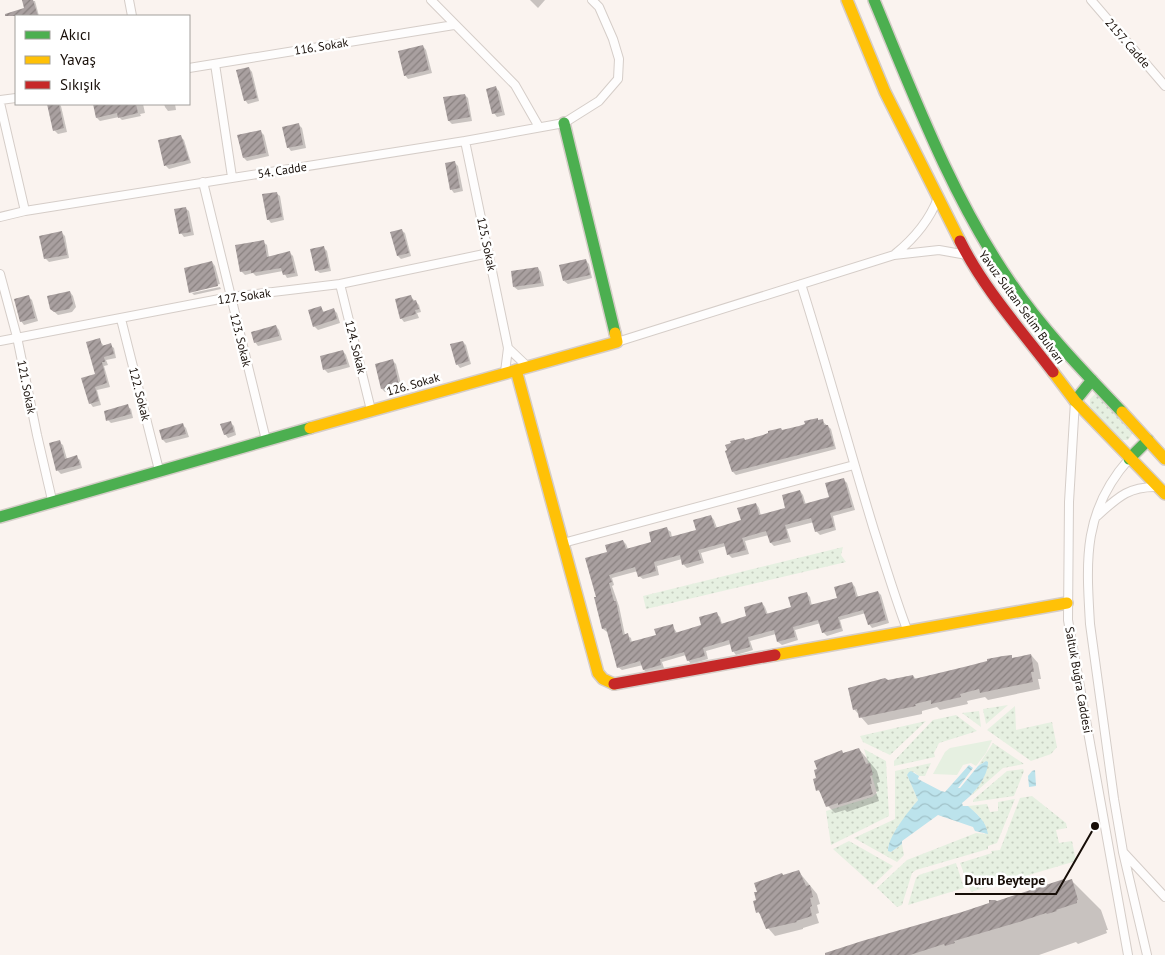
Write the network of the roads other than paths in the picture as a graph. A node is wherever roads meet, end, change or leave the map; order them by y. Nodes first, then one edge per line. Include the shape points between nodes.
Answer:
1 (128, 0) edge
2 (431, 0) edge
3 (592, 0) edge
4 (847, 0) edge
5 (874, 0) edge
6 (1091, 0) edge
7 (132, 15) edge
8 (454, 25) junction
9 (214, 64) junction
10 (190, 68) edge
11 (1165, 86) edge
12 (15, 98) edge
13 (0, 101) edge
14 (564, 123) junction
15 (539, 126) junction
16 (465, 141) junction
17 (232, 177) junction
18 (203, 182) junction
19 (938, 198) junction
20 (25, 211) junction
21 (0, 217) edge
22 (489, 253) junction
23 (894, 255) junction
24 (968, 255) junction
25 (0, 274) edge
26 (340, 284) junction
27 (802, 284) junction
28 (230, 297) junction
29 (121, 318) junction
30 (18, 337) junction
31 (0, 341) edge
32 (617, 342) junction
33 (508, 348) junction
34 (516, 370) junction
35 (1092, 380) junction
36 (1075, 401) junction
37 (371, 410) junction
38 (266, 440) junction
39 (1148, 440) junction
40 (1130, 459) junction
41 (1165, 459) edge
42 (854, 465) junction
43 (159, 470) junction
44 (1162, 491) edge
45 (52, 500) junction
46 (0, 516) edge
47 (1096, 517) junction
48 (563, 543) junction
49 (1067, 603) junction
50 (908, 632) junction
51 (1123, 852) junction
52 (1165, 897) edge
53 (1128, 955) edge
54 (1147, 955) edge

1 - 7 street
2 - 8 street
3 - 14 street via 599,7 620,59 618,79 599,101
4 - 19 street, Yavuz Sultan Selim Bulvarı via 885,92
5 - 35 street, Yavuz Sultan Selim Bulvarı via 933,143 966,208 1003,270 1037,318
6 - 11 street, 2157. Cadde
8 - 9 street, 116. Sokak
8 - 15 street via 515,85
9 - 10 street, 116. Sokak
9 - 17 street
12 - 13 street
13 - 20 street
14 - 15 street, 54. Cadde
14 - 32 street
15 - 16 street, 54. Cadde
16 - 17 street, 54. Cadde
16 - 22 street, 125. Sokak
17 - 18 street, 54. Cadde
18 - 20 street, 54. Cadde
18 - 28 street, 123. Sokak
19 - 23 street via 924,225
19 - 24 street, Yavuz Sultan Selim Bulvarı
20 - 21 street, 54. Cadde
22 - 26 street, 127. Sokak
22 - 33 street, 125. Sokak
23 - 24 street via 939,250
23 - 27 street
24 - 36 street, Yavuz Sultan Selim Bulvarı via 1002,306
25 - 30 street, 121. Sokak
26 - 28 street, 127. Sokak
26 - 37 street, 124. Sokak
27 - 32 street
27 - 42 street
28 - 29 street, 127. Sokak
28 - 38 street, 123. Sokak
29 - 30 street, 127. Sokak
29 - 43 street, 122. Sokak
30 - 31 street, 127. Sokak
30 - 45 street, 121. Sokak
32 - 34 street, 126. Sokak
33 - 34 street, 125. Sokak
33 - 34 street
34 - 37 street, 126. Sokak
34 - 48 street
35 - 36 street
35 - 39 street, Yavuz Sultan Selim Bulvarı
36 - 40 street, Yavuz Sultan Selim Bulvarı
36 - 49 street, Saltuk Buğra Caddesi
37 - 38 street, 126. Sokak
38 - 43 street, 126. Sokak
39 - 40 street
39 - 41 street, Yavuz Sultan Selim Bulvarı
40 - 44 street, Yavuz Sultan Selim Bulvarı
40 - 47 street, Saltuk Buğra Caddesi via 1107,488
42 - 48 street
42 - 50 street
43 - 45 street, 126. Sokak
44 - 47 street via 1140,488 1123,494
45 - 46 street, 126. Sokak
47 - 51 street, Saltuk Buğra Caddesi via 1087,567 1090,624
48 - 50 street via 598,673 615,684
49 - 50 street
49 - 53 street, Saltuk Buğra Caddesi
51 - 52 street
51 - 54 street, Saltuk Buğra Caddesi

